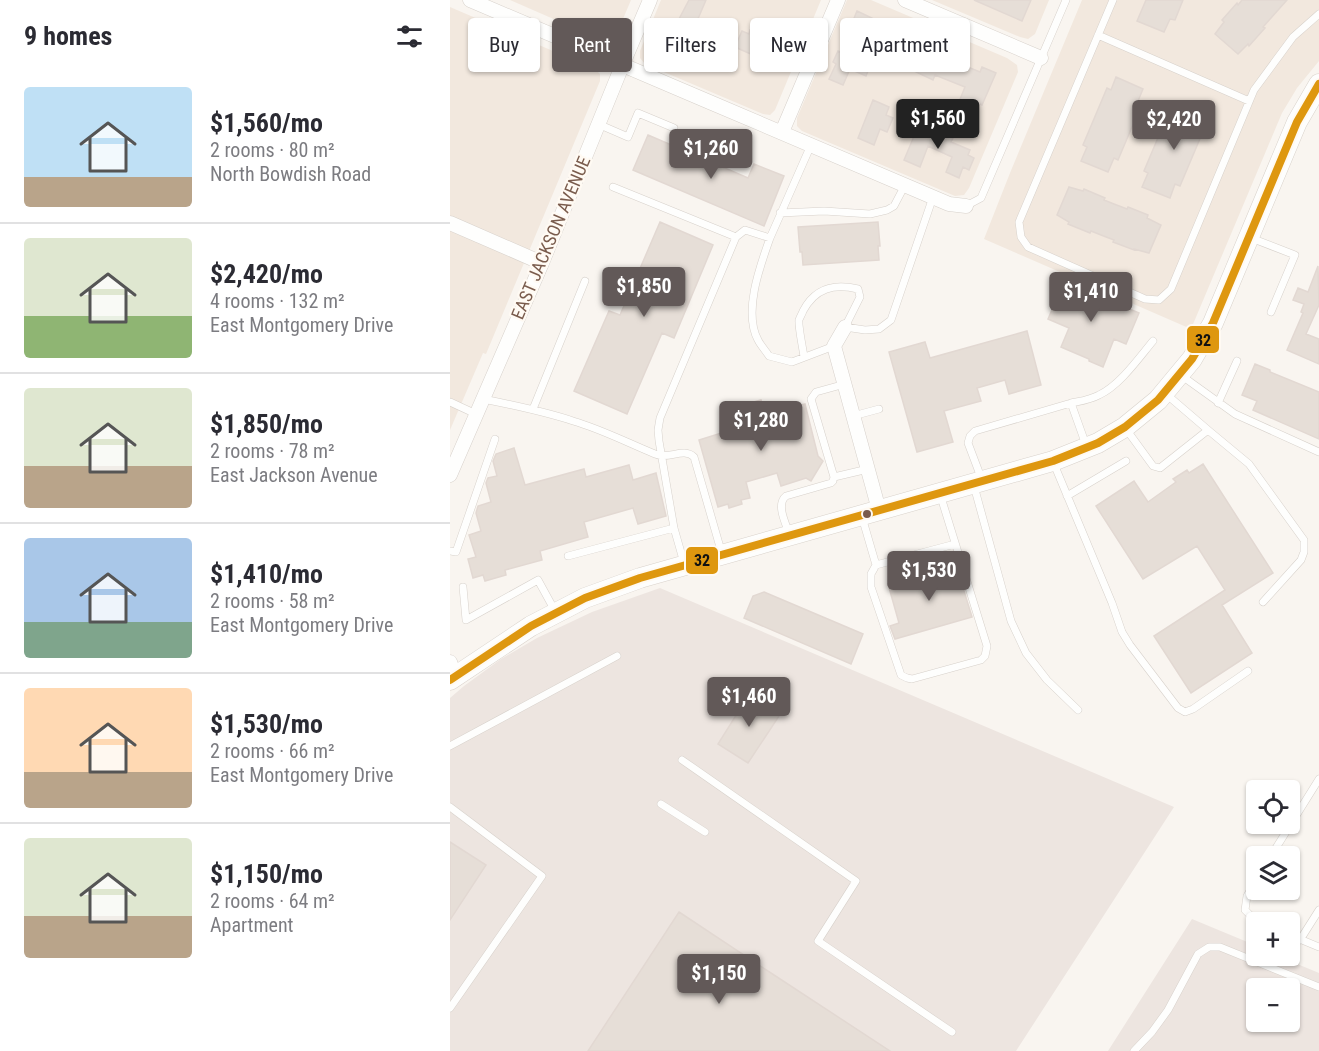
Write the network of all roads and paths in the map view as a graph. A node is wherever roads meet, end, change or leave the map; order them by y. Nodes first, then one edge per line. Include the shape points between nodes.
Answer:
1 (470, 0) edge
2 (650, 0) edge
3 (838, 0) edge
4 (905, 0) edge
5 (1066, 0) edge
6 (1113, 0) edge
7 (1319, 14) edge
8 (1098, 35) junction
9 (552, 36) edge
10 (632, 42) edge
11 (1041, 58) junction
12 (632, 70) edge
13 (620, 72) edge
14 (1319, 84) edge
15 (1249, 101) junction
16 (598, 124) junction
17 (674, 129) dead end
18 (782, 132) junction
19 (811, 144) junction
20 (905, 185) junction
21 (613, 187) dead end
22 (933, 197) junction
23 (966, 206) joint
24 (780, 213) junction
25 (450, 223) edge
26 (735, 237) junction
27 (770, 237) junction
28 (1249, 237) junction
29 (542, 263) junction
30 (585, 281) dead end
31 (1271, 312) dead end
32 (845, 327) junction
33 (1153, 341) dead end
34 (834, 346) junction
35 (804, 357) junction
36 (1237, 361) dead end
37 (1180, 374) junction
38 (845, 384) junction
39 (1164, 393) junction
40 (483, 399) junction
41 (450, 402) edge
42 (1071, 403) junction
43 (1218, 403) junction
44 (533, 409) junction
45 (879, 409) dead end
46 (476, 414) junction
47 (854, 416) junction
48 (1125, 427) junction
49 (1208, 430) junction
50 (495, 439) dead end
51 (1087, 447) junction
52 (1319, 452) edge
53 (662, 457) junction
54 (1053, 461) junction
55 (1126, 461) dead end
56 (868, 469) junction
57 (450, 475) edge
58 (834, 477) junction
59 (977, 482) junction
60 (940, 493) junction
61 (1067, 496) junction
62 (870, 512) junction
63 (674, 528) junction
64 (789, 535) junction
65 (955, 544) junction
66 (450, 551) edge
67 (723, 554) junction
68 (568, 556) dead end
69 (684, 565) junction
70 (876, 565) junction
71 (463, 587) dead end
72 (1263, 602) dead end
73 (556, 613) junction
74 (617, 656) dead end
75 (1248, 671) dead end
76 (452, 672) edge
77 (1078, 710) dead end
78 (450, 746) edge
79 (682, 760) dead end
80 (1319, 779) edge
81 (661, 804) dead end
82 (450, 807) edge
83 (705, 832) dead end
84 (1277, 846) edge
85 (1319, 910) edge
86 (1300, 940) joint
87 (1319, 947) edge
88 (1319, 987) edge
89 (450, 1008) edge
90 (952, 1032) dead end
91 (1134, 1051) edge

1 - 9 street
2 - 10 street, EAST JACKSON AVENUE
3 - 18 street
4 - 11 street
5 - 11 lane
6 - 8 lane
7 - 15 lane via 1293,37
8 - 15 lane
8 - 15 lane via 1018,222 1028,247 1145,299 1159,300 1171,289
11 - 23 lane via 981,198
12 - 18 street
13 - 16 street, EAST JACKSON AVENUE
14 - 28 main road via 1297,122
16 - 17 lane via 628,137 638,113
16 - 29 street, EAST JACKSON AVENUE
18 - 19 street
19 - 20 street
19 - 24 lane
20 - 22 street
20 - 24 lane via 894,206 870,214
21 - 26 lane
22 - 23 street
22 - 32 lane via 891,320 879,329
24 - 27 lane
25 - 29 street
26 - 27 lane via 745,230
26 - 53 lane via 660,418
27 - 35 lane via 756,279 752,315 757,339 770,356 792,362
28 - 31 lane via 1294,255
28 - 37 main road via 1213,323
29 - 40 street, EAST JACKSON AVENUE
30 - 44 lane
32 - 34 street
32 - 35 lane via 860,297 858,289 833,286 819,292 799,319
33 - 42 lane via 1128,372 1101,395
34 - 35 lane
34 - 38 street
36 - 43 lane
37 - 39 main road
37 - 43 lane
38 - 47 street
38 - 58 lane via 816,392 811,399
39 - 48 main road
39 - 49 lane
40 - 44 lane
40 - 46 street, EAST JACKSON AVENUE
41 - 46 lane
42 - 51 lane
42 - 59 lane via 975,431 968,443
43 - 52 lane
44 - 53 lane via 576,421
45 - 47 lane
46 - 57 street, EAST JACKSON AVENUE
47 - 56 street
48 - 49 lane via 1153,466 1160,468
48 - 51 main road
49 - 72 lane via 1249,464 1304,540 1301,560
50 - 66 lane via 456,552
51 - 54 main road
53 - 63 lane
53 - 67 lane via 690,453 694,457
54 - 59 main road
54 - 61 lane
55 - 61 lane
56 - 58 lane
56 - 62 street
58 - 64 lane via 831,483 783,498 781,505
59 - 60 main road
59 - 77 lane via 1011,621 1026,653
60 - 62 main road
60 - 65 lane
61 - 75 lane via 1122,632 1178,708 1185,712 1193,710
62 - 64 main road
62 - 70 lane
63 - 68 lane
63 - 69 lane
64 - 67 main road
65 - 70 lane
65 - 70 lane via 987,650 981,660 912,679 901,675 871,587
67 - 69 main road
69 - 73 main road via 585,598
71 - 73 lane via 466,620 538,580
73 - 76 main road
74 - 78 lane
79 - 90 lane via 856,881 818,941
80 - 84 lane
81 - 83 lane
82 - 89 lane via 542,876
85 - 86 lane
86 - 87 lane
88 - 91 lane via 1220,946 1209,947 1198,954 1168,1010

